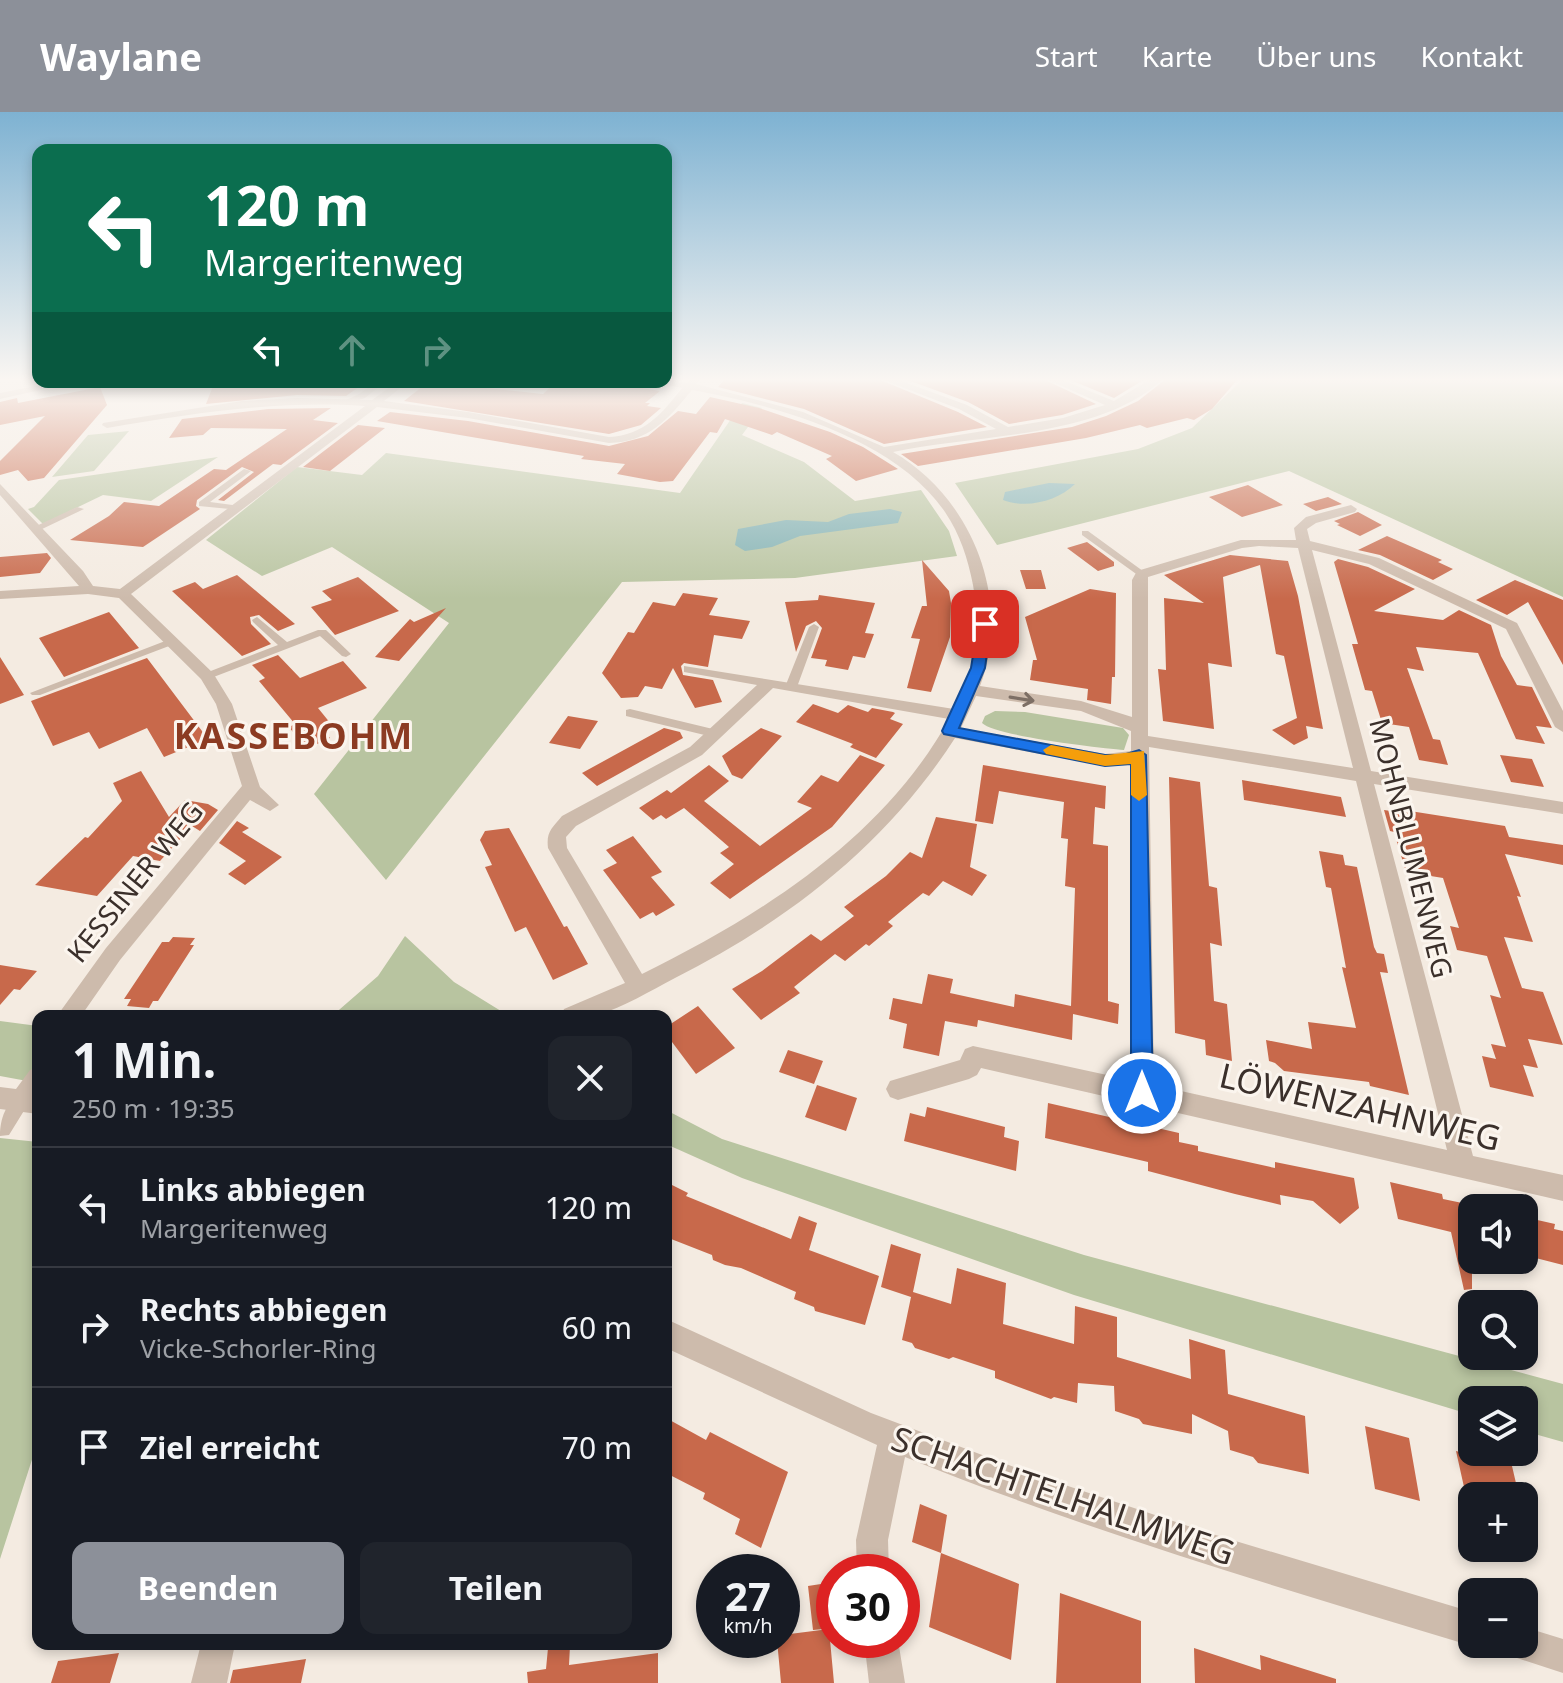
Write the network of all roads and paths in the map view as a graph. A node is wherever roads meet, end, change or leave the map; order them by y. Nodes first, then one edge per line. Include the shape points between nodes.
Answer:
1 (309, 452) edge
2 (885, 452) edge
3 (247, 471) dead end
4 (0, 488) edge
5 (237, 508) junction
6 (80, 509) dead end
7 (1351, 509) dead end
8 (37, 528) junction
9 (1085, 533) dead end
10 (1304, 544) junction
11 (1142, 574) junction
12 (88, 590) junction
13 (123, 594) junction
14 (0, 595) edge
15 (257, 620) dead end
16 (814, 627) dead end
17 (176, 644) junction
18 (285, 646) junction
19 (346, 654) dead end
20 (690, 669) dead end
21 (207, 676) junction
22 (99, 677) dead end
23 (1539, 678) junction
24 (1563, 681) edge
25 (769, 683) junction
26 (791, 687) junction
27 (970, 690) junction
28 (36, 693) dead end
29 (630, 713) dead end
30 (954, 723) junction
31 (1563, 727) edge
32 (717, 734) junction
33 (1139, 741) junction
34 (1364, 776) junction
35 (251, 787) junction
36 (270, 805) dead end
37 (1563, 808) edge
38 (638, 986) junction
39 (72, 1010) edge
40 (585, 1010) edge
41 (898, 1089) dead end
42 (1142, 1093) junction
43 (20, 1100) edge
44 (3, 1129) dead end
45 (1463, 1165) junction
46 (1563, 1188) edge
47 (672, 1336) edge
48 (894, 1437) junction
49 (872, 1554) edge
50 (1458, 1625) edge
51 (1538, 1648) edge
52 (217, 1650) edge
53 (1563, 1656) edge
54 (884, 1658) edge
55 (209, 1683) edge
56 (887, 1683) edge

1 - 5 street
2 - 27 street via 934,490 968,538 985,624
3 - 5 lane via 202,504
4 - 8 street
5 - 13 street
6 - 8 lane
7 - 10 street via 1305,522 1300,528
8 - 12 street
9 - 11 lane
10 - 11 street via 1241,544
10 - 23 street via 1374,561 1512,626
10 - 34 street, MOHNBLUMENWEG
11 - 33 street
12 - 13 street
12 - 14 street
13 - 17 street
15 - 18 lane
16 - 26 lane
17 - 21 street
17 - 22 lane
17 - 28 lane
18 - 19 lane via 322,632
18 - 21 lane
20 - 25 street
21 - 35 street via 224,704
23 - 24 street
23 - 31 street
25 - 26 street
25 - 32 street
26 - 30 street
27 - 30 street
27 -> 33 street via 1123,717
29 - 32 lane
30 - 33 street via 1105,760 1125,760
30 - 38 street via 899,802 839,862 739,933
32 - 38 street via 647,780 569,821 556,835 558,848
33 - 34 street
33 - 42 street
34 - 37 street
34 - 45 street, MOHNBLUMENWEG
35 - 36 street
35 - 39 street, KESSINER WEG
38 - 40 street
41 - 42 street, LÖWENZAHNWEG via 969,1068 973,1056
42 - 45 street, LÖWENZAHNWEG
43 - 44 lane
45 - 46 street, LÖWENZAHNWEG
47 - 48 street, SCHACHTELHALMWEG
48 - 49 street
48 - 50 street, SCHACHTELHALMWEG via 1029,1490
51 - 53 street
52 - 55 street
54 - 56 street

